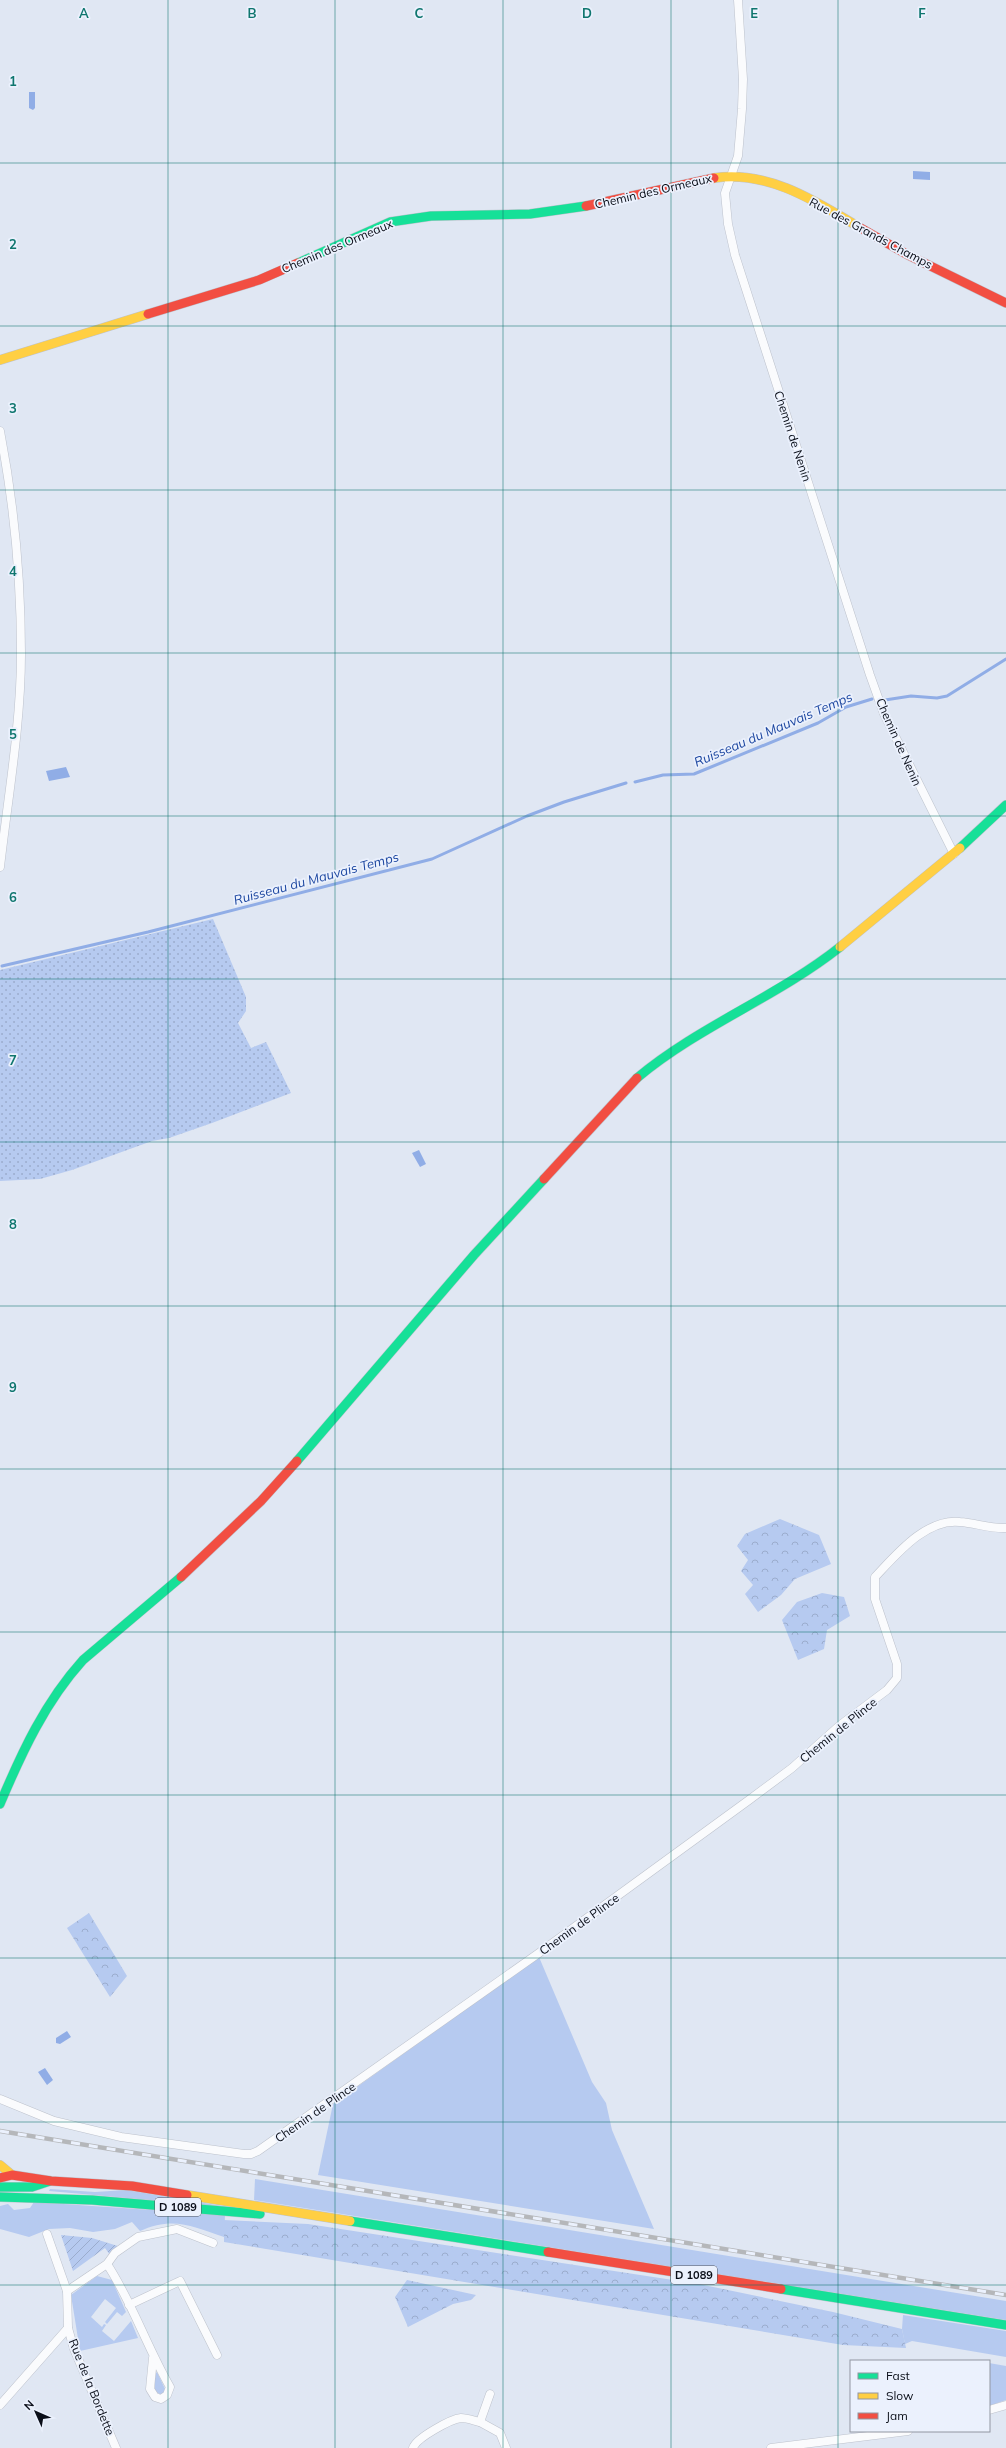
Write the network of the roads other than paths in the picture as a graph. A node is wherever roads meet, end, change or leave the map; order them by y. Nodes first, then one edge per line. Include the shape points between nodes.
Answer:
1 (738, 0) edge
2 (732, 175) junction
3 (1006, 303) edge
4 (0, 360) edge
5 (0, 431) edge
6 (1006, 805) edge
7 (954, 854) junction
8 (0, 867) edge
9 (1006, 1528) edge
10 (0, 1804) edge
11 (0, 2099) edge
12 (0, 2165) edge
13 (12, 2174) junction
14 (0, 2178) edge
15 (51, 2181) junction
16 (0, 2187) edge
17 (0, 2197) edge
18 (355, 2222) junction
19 (47, 2234) dead end
20 (214, 2243) dead end
21 (107, 2264) junction
22 (67, 2291) junction
23 (129, 2305) junction
24 (1006, 2325) edge
25 (68, 2328) junction
26 (217, 2356) dead end
27 (153, 2358) dead end
28 (490, 2394) dead end
29 (0, 2405) edge
30 (1006, 2405) edge
31 (990, 2410) edge
32 (480, 2422) junction
33 (900, 2432) edge
34 (116, 2448) edge
35 (413, 2448) edge
36 (506, 2448) edge
37 (771, 2448) edge

1 - 2 street, Chemin de Nenin via 744,79 738,156
2 - 3 main road, Rue des Grands Champs via 751,176 803,196 895,248
2 - 4 main road, Chemin des Ormeaux via 548,213 450,214 390,222 259,280
2 - 7 street, Chemin de Nenin via 725,193 735,255 851,620 884,714
5 - 8 street via 13,520 21,654
6 - 7 main road
7 - 10 main road via 832,953 638,1076 459,1272 317,1440 261,1501 204,1557 83,1660 54,1694
9 - 11 street, Chemin de Plince via 958,1521 937,1525 918,1536 874,1577 875,1599 897,1664 897,1678 887,1690 749,1800 539,1953 258,2151 244,2154 121,2137 54,2121
12 - 13 main road
13 - 14 main road, D 1089
13 - 15 main road, D 1089
15 - 16 main road, D 1089 via 32,2187
15 - 18 main road, D 1089 via 132,2186
17 - 18 main road, D 1089 via 154,2205
18 - 24 main road, D 1089
19 - 22 street, Rue de la Bordette
20 - 21 street via 177,2229 138,2237 115,2253
21 - 22 street
21 - 23 street
22 - 25 street, Rue de la Bordette
23 - 26 street via 180,2281
23 - 27 street
25 - 29 street
25 - 34 street, Rue de la Bordette via 74,2349
28 - 32 street
30 - 31 street
32 - 35 street via 462,2418 453,2421 421,2438
32 - 36 street via 500,2433
33 - 37 street

